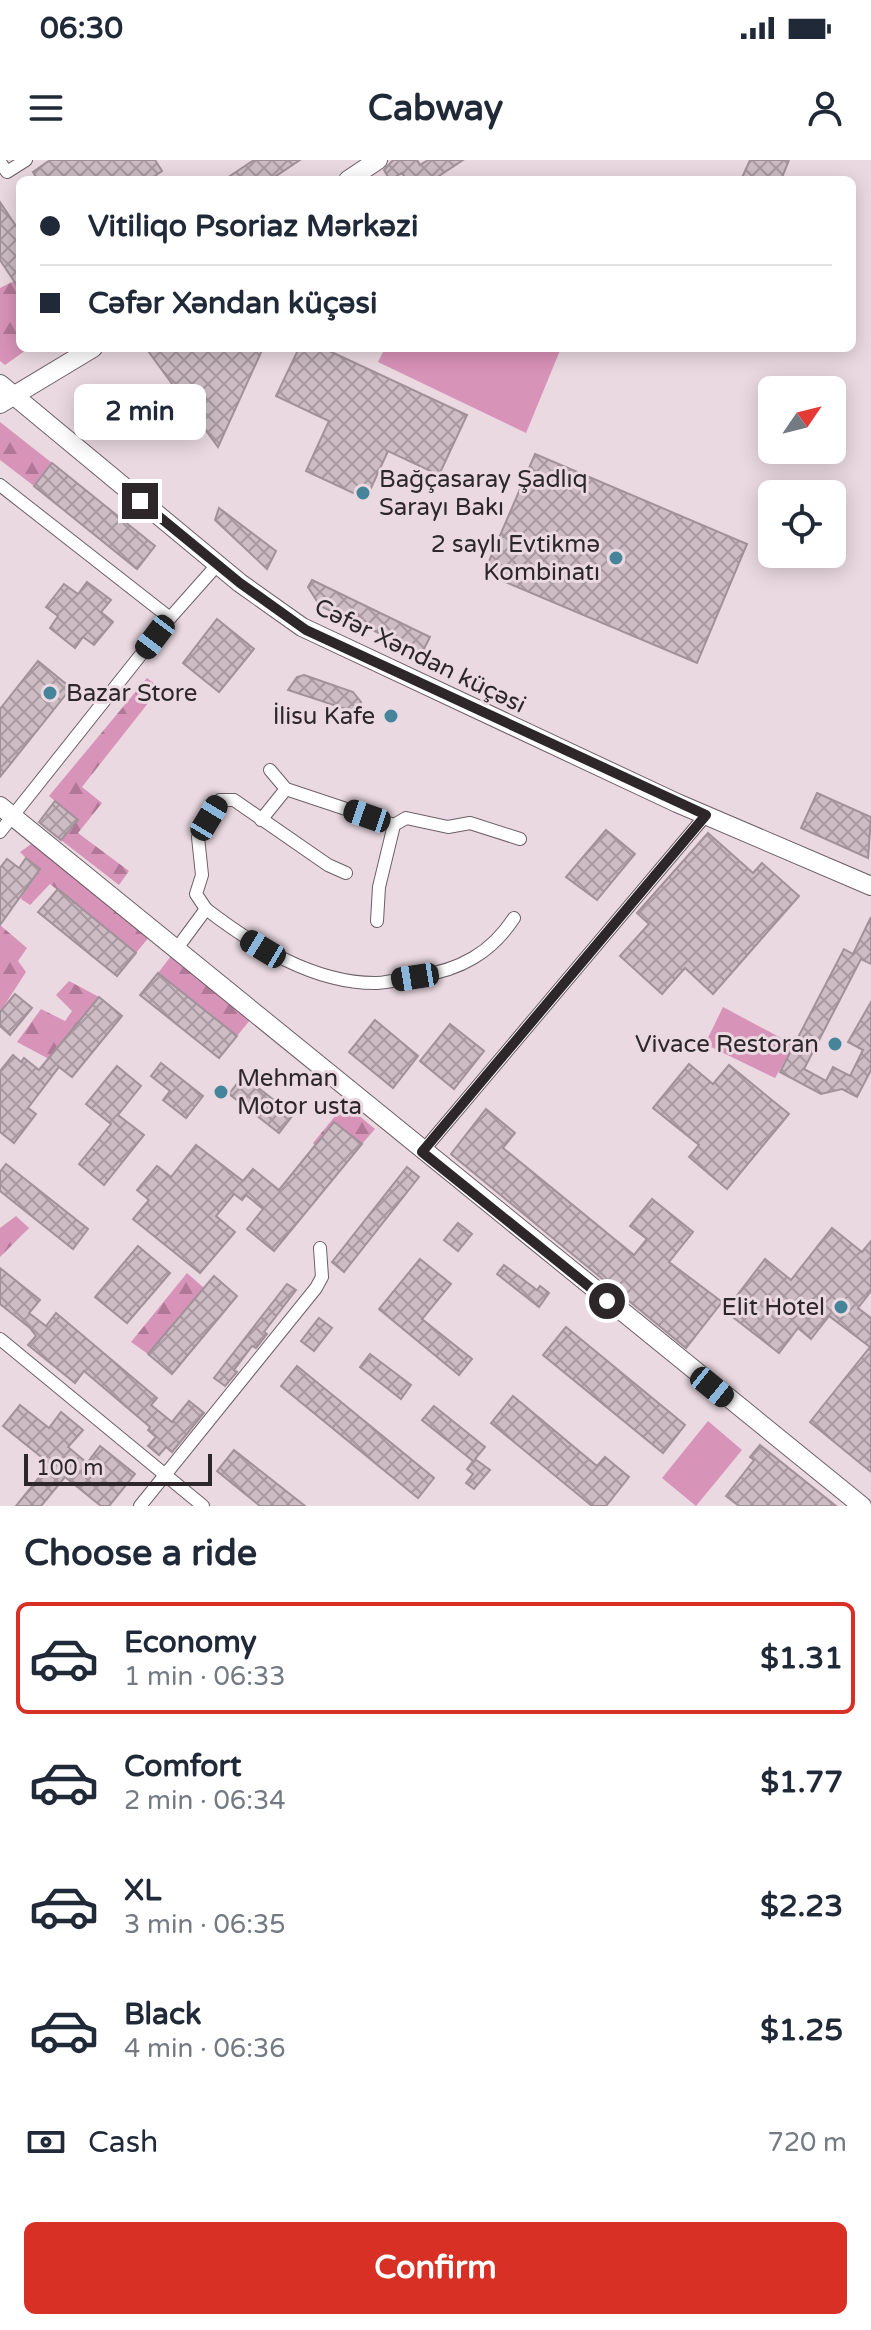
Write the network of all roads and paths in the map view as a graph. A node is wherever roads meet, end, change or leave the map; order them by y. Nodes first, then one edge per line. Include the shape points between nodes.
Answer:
1 (26, 160) edge
2 (378, 160) edge
3 (0, 162) edge
4 (354, 176) edge
5 (85, 352) edge
6 (5, 394) edge
7 (0, 485) edge
8 (217, 565) junction
9 (170, 618) junction
10 (270, 770) dead end
11 (286, 789) junction
12 (6, 811) edge
13 (706, 815) junction
14 (261, 820) junction
15 (394, 825) junction
16 (0, 832) edge
17 (520, 839) dead end
18 (346, 873) dead end
19 (871, 886) edge
20 (206, 909) junction
21 (514, 918) dead end
22 (377, 921) dead end
23 (178, 947) junction
24 (422, 1152) junction
25 (320, 1248) dead end
26 (0, 1339) edge
27 (165, 1476) junction
28 (140, 1506) edge
29 (203, 1506) edge
30 (862, 1506) edge

1 - 3 street via 7,172
2 - 4 main road
5 - 6 main road
6 - 8 main road, Cəfər Xəndan küçəsi
7 - 9 street
8 - 9 street
8 - 13 main road, Cəfər Xəndan küçəsi via 322,638
9 - 12 street
10 - 11 street
11 - 14 street
11 - 15 street
12 - 16 street
12 - 23 main road
13 - 19 main road, Cəfər Xəndan küçəsi
13 - 24 street
14 - 18 street
14 - 20 street via 234,800 220,800 198,837 202,875 196,894
15 - 17 street via 406,818 448,827 470,823
15 - 22 street
20 - 21 street via 240,935 288,960 376,983 445,972 470,961 501,938
20 - 23 street
23 - 24 main road
24 - 30 main road
25 - 27 street via 322,1277 316,1288
26 - 27 street
27 - 28 street
27 - 29 street

